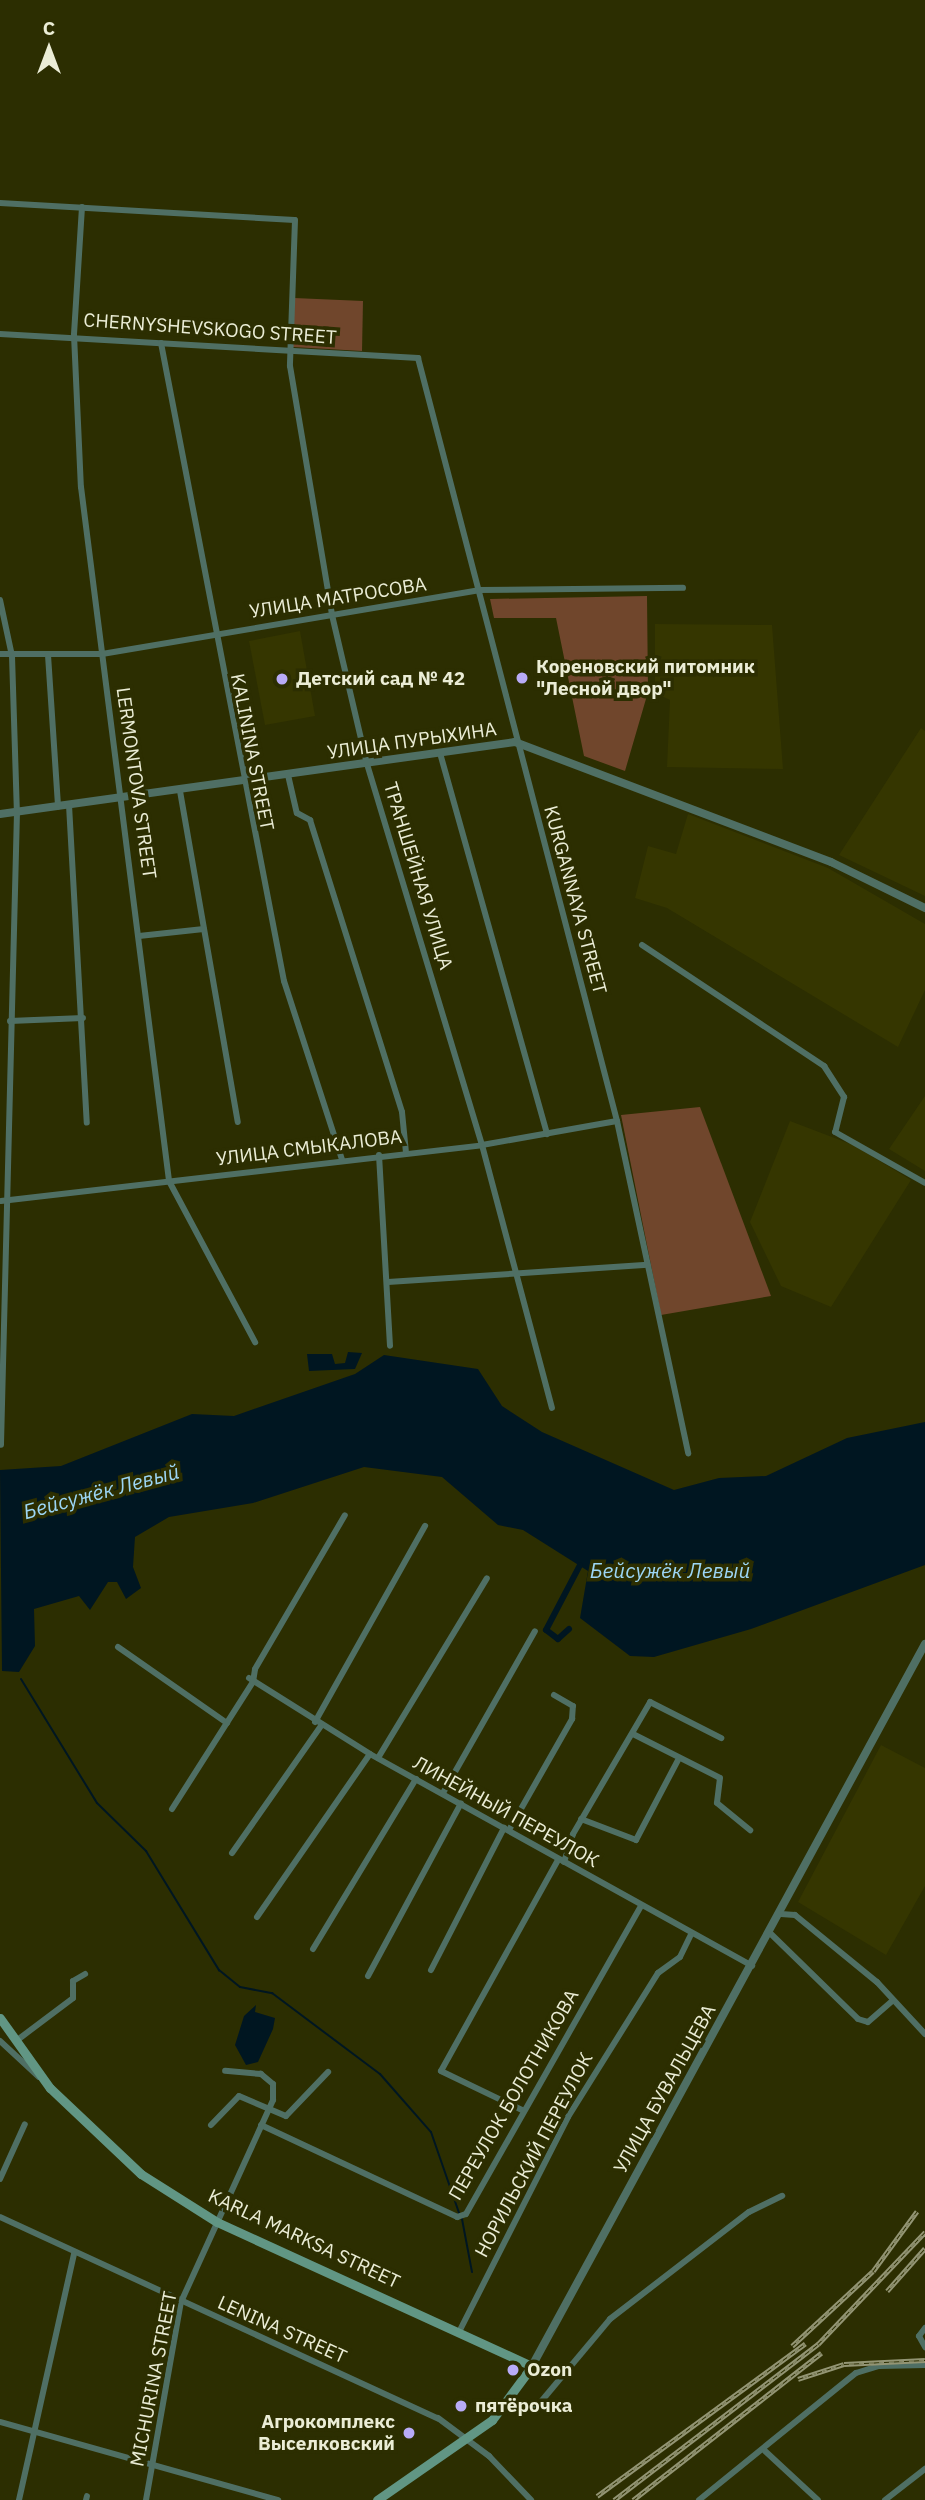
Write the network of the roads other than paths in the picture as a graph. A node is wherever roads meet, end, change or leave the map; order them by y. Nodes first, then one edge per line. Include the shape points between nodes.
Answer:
1 (0, 203) edge
2 (82, 206) junction
3 (0, 334) edge
4 (74, 335) junction
5 (161, 343) junction
6 (289, 350) junction
7 (418, 358) joint
8 (683, 588) dead end
9 (479, 590) junction
10 (0, 600) edge
11 (332, 615) junction
12 (213, 634) junction
13 (102, 653) junction
14 (0, 654) edge
15 (48, 655) junction
16 (12, 656) junction
17 (516, 742) junction
18 (440, 753) junction
19 (368, 764) junction
20 (288, 775) junction
21 (241, 782) junction
22 (180, 791) junction
23 (123, 799) junction
24 (69, 806) junction
25 (58, 807) junction
26 (17, 812) junction
27 (0, 814) edge
28 (925, 908) edge
29 (204, 929) junction
30 (139, 936) junction
31 (642, 946) dead end
32 (83, 1018) junction
33 (10, 1021) junction
34 (617, 1121) junction
35 (87, 1122) dead end
36 (238, 1122) dead end
37 (547, 1134) junction
38 (482, 1145) junction
39 (406, 1153) junction
40 (379, 1156) junction
41 (342, 1159) junction
42 (169, 1181) junction
43 (925, 1183) edge
44 (2, 1201) edge
45 (647, 1265) junction
46 (520, 1277) junction
47 (388, 1282) junction
48 (256, 1342) dead end
49 (390, 1346) dead end
50 (552, 1408) dead end
51 (1, 1445) edge
52 (688, 1453) dead end
53 (345, 1515) dead end
54 (425, 1526) dead end
55 (486, 1578) dead end
56 (535, 1631) dead end
57 (925, 1644) edge
58 (118, 1647) dead end
59 (251, 1680) junction
60 (555, 1695) dead end
61 (227, 1723) junction
62 (318, 1724) junction
63 (633, 1734) junction
64 (721, 1738) dead end
65 (370, 1754) junction
66 (378, 1758) junction
67 (678, 1760) junction
68 (416, 1779) junction
69 (443, 1793) junction
70 (461, 1803) junction
71 (172, 1809) dead end
72 (581, 1819) junction
73 (506, 1829) junction
74 (750, 1830) dead end
75 (232, 1853) dead end
76 (561, 1861) junction
77 (641, 1906) junction
78 (781, 1914) junction
79 (257, 1917) dead end
80 (770, 1933) junction
81 (691, 1934) junction
82 (313, 1949) dead end
83 (752, 1966) junction
84 (431, 1970) dead end
85 (85, 1974) dead end
86 (368, 1976) dead end
87 (892, 2001) junction
88 (0, 2018) edge
89 (925, 2034) edge
90 (16, 2040) junction
91 (0, 2041) edge
92 (225, 2071) dead end
93 (328, 2072) dead end
94 (50, 2088) junction
95 (522, 2110) junction
96 (268, 2112) junction
97 (25, 2124) dead end
98 (211, 2125) dead end
99 (261, 2125) junction
100 (0, 2179) edge
101 (782, 2196) dead end
102 (0, 2217) edge
103 (217, 2222) junction
104 (74, 2253) junction
105 (181, 2302) junction
106 (925, 2328) edge
107 (460, 2330) junction
108 (925, 2347) edge
109 (925, 2365) edge
110 (532, 2366) junction
111 (503, 2409) junction
112 (0, 2422) edge
113 (36, 2434) junction
114 (466, 2437) junction
115 (765, 2451) junction
116 (153, 2467) junction
117 (925, 2469) edge
118 (19, 2500) edge
119 (146, 2500) edge
120 (278, 2500) edge
121 (377, 2500) edge
122 (531, 2500) edge
123 (699, 2500) edge
124 (818, 2500) edge
125 (885, 2500) edge

1 - 2 street
2 - 4 street, LERMONTOVA STREET
2 - 6 street, ТРАНШЕЙНАЯ УЛИЦА via 245,222 295,220
3 - 4 street, CHERNYSHEVSKOGO STREET
4 - 5 street, CHERNYSHEVSKOGO STREET
4 - 13 street, LERMONTOVA STREET via 81,487
5 - 6 street, CHERNYSHEVSKOGO STREET
5 - 12 street, KALININA STREET
6 - 7 street, CHERNYSHEVSKOGO STREET
6 - 11 street, ТРАНШЕЙНАЯ УЛИЦА
7 - 9 street, KURGANNAYA STREET
8 - 9 street, УЛИЦА МАТРОСОВА
9 - 11 street, УЛИЦА МАТРОСОВА
9 - 17 street, KURGANNAYA STREET
10 - 16 street
11 - 12 street, УЛИЦА МАТРОСОВА
11 - 19 street, ТРАНШЕЙНАЯ УЛИЦА
12 - 13 street, УЛИЦА МАТРОСОВА
12 - 21 street, KALININA STREET
13 - 15 street, УЛИЦА МАТРОСОВА
13 - 23 street, LERMONTOVA STREET
14 - 16 street, УЛИЦА МАТРОСОВА
15 - 16 street, УЛИЦА МАТРОСОВА
15 - 25 street
16 - 26 street
17 - 18 street, УЛИЦА ПУРЫХИНА
17 - 28 street, УЛИЦА ПУРЫХИНА via 831,862
17 - 34 street, KURGANNAYA STREET
18 - 19 street, УЛИЦА ПУРЫХИНА
18 - 37 street
19 - 20 street, УЛИЦА ПУРЫХИНА
19 - 38 street, ТРАНШЕЙНАЯ УЛИЦА
20 - 21 street, УЛИЦА ПУРЫХИНА
20 - 39 street via 297,813 310,820 402,1112
21 - 22 street, УЛИЦА ПУРЫХИНА
21 - 41 street, KALININA STREET via 284,981
22 - 23 street, УЛИЦА ПУРЫХИНА
22 - 29 street
23 - 24 street, УЛИЦА ПУРЫХИНА
23 - 30 street, LERMONTOVA STREET
24 - 25 street, УЛИЦА ПУРЫХИНА
24 - 32 street
25 - 26 street, УЛИЦА ПУРЫХИНА
26 - 27 street, УЛИЦА ПУРЫХИНА
26 - 33 street
29 - 30 street
29 - 36 street
30 - 42 street, LERMONTOVA STREET
31 - 43 street via 824,1066 844,1097 835,1132
32 - 33 street
32 - 35 street
33 - 44 street
34 - 37 street, УЛИЦА СМЫКАЛОВА
34 - 45 street, KURGANNAYA STREET
37 - 38 street, УЛИЦА СМЫКАЛОВА
38 - 39 street, УЛИЦА СМЫКАЛОВА
38 - 46 street, ТРАНШЕЙНАЯ УЛИЦА
39 - 40 street, УЛИЦА СМЫКАЛОВА
40 - 41 street, УЛИЦА СМЫКАЛОВА
40 - 47 street
41 - 42 street, УЛИЦА СМЫКАЛОВА
42 - 44 street, УЛИЦА СМЫКАЛОВА
42 - 48 street, LERMONTOVA STREET
44 - 51 street
45 - 46 street
45 - 52 street, KURGANNAYA STREET
46 - 47 street
46 - 50 street, ТРАНШЕЙНАЯ УЛИЦА
47 - 49 street
53 - 59 street
54 - 62 street
55 - 66 street
56 - 69 street
57 - 78 street, УЛИЦА БУВАЛЬЦЕВА
58 - 61 street
59 - 61 street
59 - 62 street, ЛИНЕЙНЫЙ ПЕРЕУЛОК
60 - 73 street via 573,1706 572,1718
61 - 71 street
62 - 65 street, ЛИНЕЙНЫЙ ПЕРЕУЛОК
62 - 75 street
63 - 64 street via 650,1702
63 - 67 street
63 - 72 street
65 - 66 street, ЛИНЕЙНЫЙ ПЕРЕУЛОК
65 - 79 street
66 - 68 street, ЛИНЕЙНЫЙ ПЕРЕУЛОК
67 - 72 street via 636,1840
67 - 74 street via 720,1778 717,1803
68 - 69 street, ЛИНЕЙНЫЙ ПЕРЕУЛОК
68 - 82 street
69 - 70 street, ЛИНЕЙНЫЙ ПЕРЕУЛОК
70 - 73 street, ЛИНЕЙНЫЙ ПЕРЕУЛОК
70 - 86 street
72 - 76 street
73 - 76 street, ЛИНЕЙНЫЙ ПЕРЕУЛОК
73 - 84 street
76 - 77 street, ЛИНЕЙНЫЙ ПЕРЕУЛОК
76 - 95 street via 441,2071
77 - 81 street, ЛИНЕЙНЫЙ ПЕРЕУЛОК
77 - 95 street, ПЕРЕУЛОК БОЛОТНИКОВА
78 - 80 street, УЛИЦА БУВАЛЬЦЕВА
78 - 87 street via 795,1915
80 - 83 street, УЛИЦА БУВАЛЬЦЕВА
80 - 87 street via 858,2019 868,2022
81 - 83 street, ЛИНЕЙНЫЙ ПЕРЕУЛОК
81 - 107 street, НОРИЛЬСКИЙ ПЕРЕУЛОК via 680,1956 658,1973 568,2117
83 - 110 street, УЛИЦА БУВАЛЬЦЕВА
85 - 90 street via 73,1981 73,1998
87 - 89 street
88 - 90 main road, KARLA MARKSA STREET
90 - 94 main road, KARLA MARKSA STREET
91 - 94 street
92 - 96 street, MICHURINA STREET via 248,2068 269,2079 275,2089
93 - 96 street via 286,2116
94 - 103 main road, KARLA MARKSA STREET via 141,2174
95 - 99 street, ПЕРЕУЛОК БОЛОТНИКОВА via 466,2214 457,2217
96 - 98 street via 239,2096
96 - 99 street, MICHURINA STREET
97 - 100 street
99 - 103 street, MICHURINA STREET
101 - 111 street via 749,2212 610,2319 539,2404 521,2412
102 - 104 street, LENINA STREET
103 - 105 street, MICHURINA STREET
103 - 107 main road, KARLA MARKSA STREET
104 - 105 street, LENINA STREET
104 - 113 street
105 - 114 street, LENINA STREET via 438,2418
105 - 116 street, MICHURINA STREET
106 - 108 street via 919,2336
107 - 110 main road, KARLA MARKSA STREET
109 - 115 street via 879,2365 856,2373
110 - 111 main road, УЛИЦА БУВАЛЬЦЕВА
111 - 114 main road, УЛИЦА БУВАЛЬЦЕВА
112 - 113 street
113 - 116 street
113 - 118 street
114 - 121 main road, УЛИЦА БУВАЛЬЦЕВА
114 - 122 street, LENINA STREET
115 - 123 street
115 - 124 street
116 - 119 street, MICHURINA STREET
116 - 120 street
117 - 125 street

